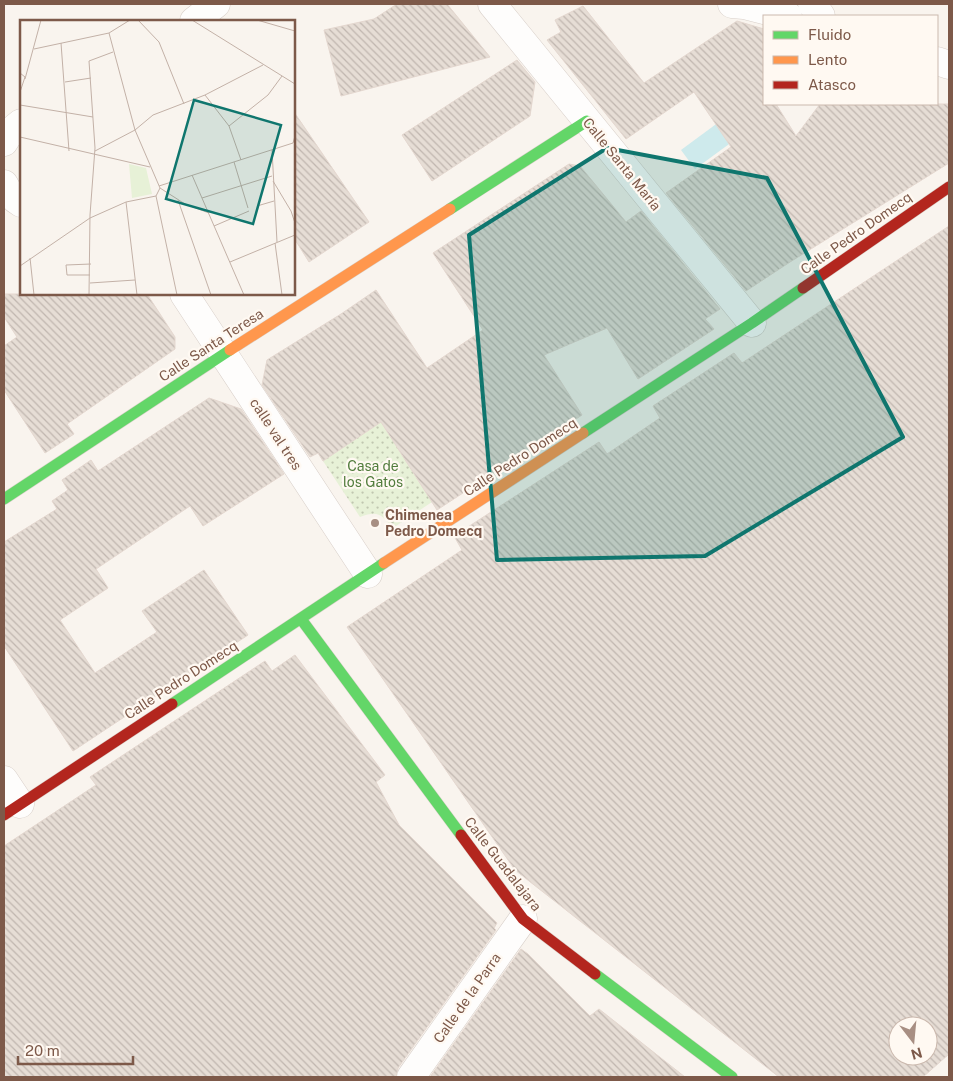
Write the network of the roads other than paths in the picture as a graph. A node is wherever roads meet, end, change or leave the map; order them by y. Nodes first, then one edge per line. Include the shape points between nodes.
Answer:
1 (216, 4) edge
2 (492, 4) edge
3 (732, 4) edge
4 (812, 4) edge
5 (784, 15) edge
6 (820, 15) edge
7 (195, 20) edge
8 (587, 121) junction
9 (20, 124) edge
10 (4, 142) edge
11 (949, 187) edge
12 (185, 295) edge
13 (752, 324) junction
14 (223, 354) junction
15 (4, 499) edge
16 (368, 574) junction
17 (301, 619) junction
18 (4, 780) edge
19 (12, 810) edge
20 (523, 918) junction
21 (412, 1077) edge
22 (732, 1077) edge

1 - 7 street
2 - 8 street, Calle Santa María
3 - 5 street
4 - 6 street
8 - 13 street, Calle Santa María
8 - 14 street, Calle Santa Teresa
9 - 10 street
11 - 13 street, Calle Pedro Domecq
12 - 14 street, calle val tres
13 - 16 street, Calle Pedro Domecq
14 - 15 street, Calle Santa Teresa
14 - 16 street, calle val tres
16 - 17 street, Calle Pedro Domecq
17 - 19 street, Calle Pedro Domecq
17 - 20 street, Calle Guadalajara
18 - 19 street
20 - 21 street, Calle de la Parra
20 - 22 street, Calle Guadalajara

